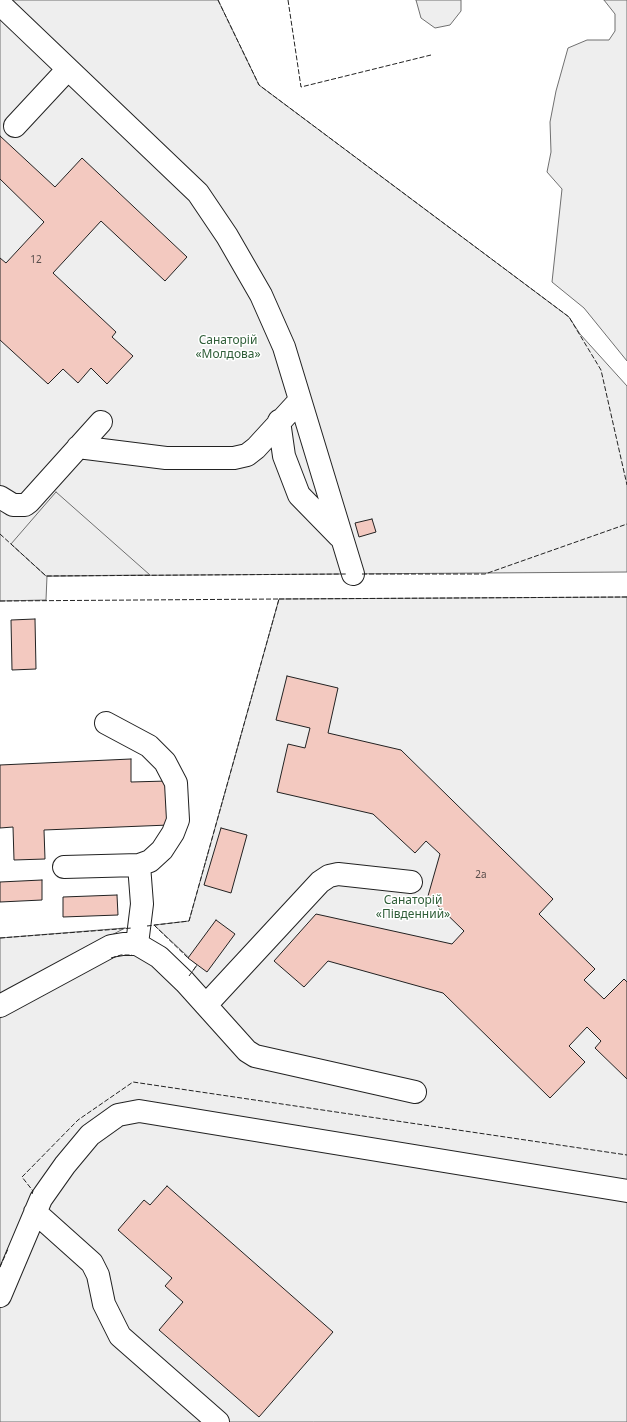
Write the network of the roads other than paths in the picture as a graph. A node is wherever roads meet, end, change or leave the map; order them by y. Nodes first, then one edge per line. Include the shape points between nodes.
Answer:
1 (0, 4) edge
2 (68, 69) junction
3 (15, 126) dead end
4 (300, 400) junction
5 (280, 421) junction
6 (100, 422) dead end
7 (78, 447) junction
8 (0, 497) edge
9 (344, 542) junction
10 (353, 574) dead end
11 (106, 723) dead end
12 (139, 865) junction
13 (64, 867) dead end
14 (411, 882) dead end
15 (137, 944) junction
16 (206, 1005) junction
17 (0, 1006) edge
18 (415, 1092) dead end
19 (627, 1191) edge
20 (35, 1212) junction
21 (0, 1296) edge
22 (218, 1422) edge

1 - 2 lane
2 - 3 lane
2 - 4 lane via 198,192 261,295 284,347
4 - 5 lane
4 - 9 lane
5 - 7 lane via 256,448 247,455 234,458 166,458
5 - 9 lane via 284,456 299,495
6 - 7 lane
7 - 8 lane via 25,505 12,505
9 - 10 lane
11 - 12 lane via 149,746 165,762 176,784 178,820 173,833 162,850 150,861
12 - 13 lane
12 - 15 lane via 142,904
14 - 16 lane via 338,874 329,876 320,882
15 - 16 lane via 159,957
15 - 17 lane via 112,946
16 - 18 lane via 247,1051 256,1056
19 - 20 lane via 139,1111 118,1115 90,1135 45,1194
20 - 21 lane
20 - 22 lane via 92,1263 98,1275 104,1304 120,1336

